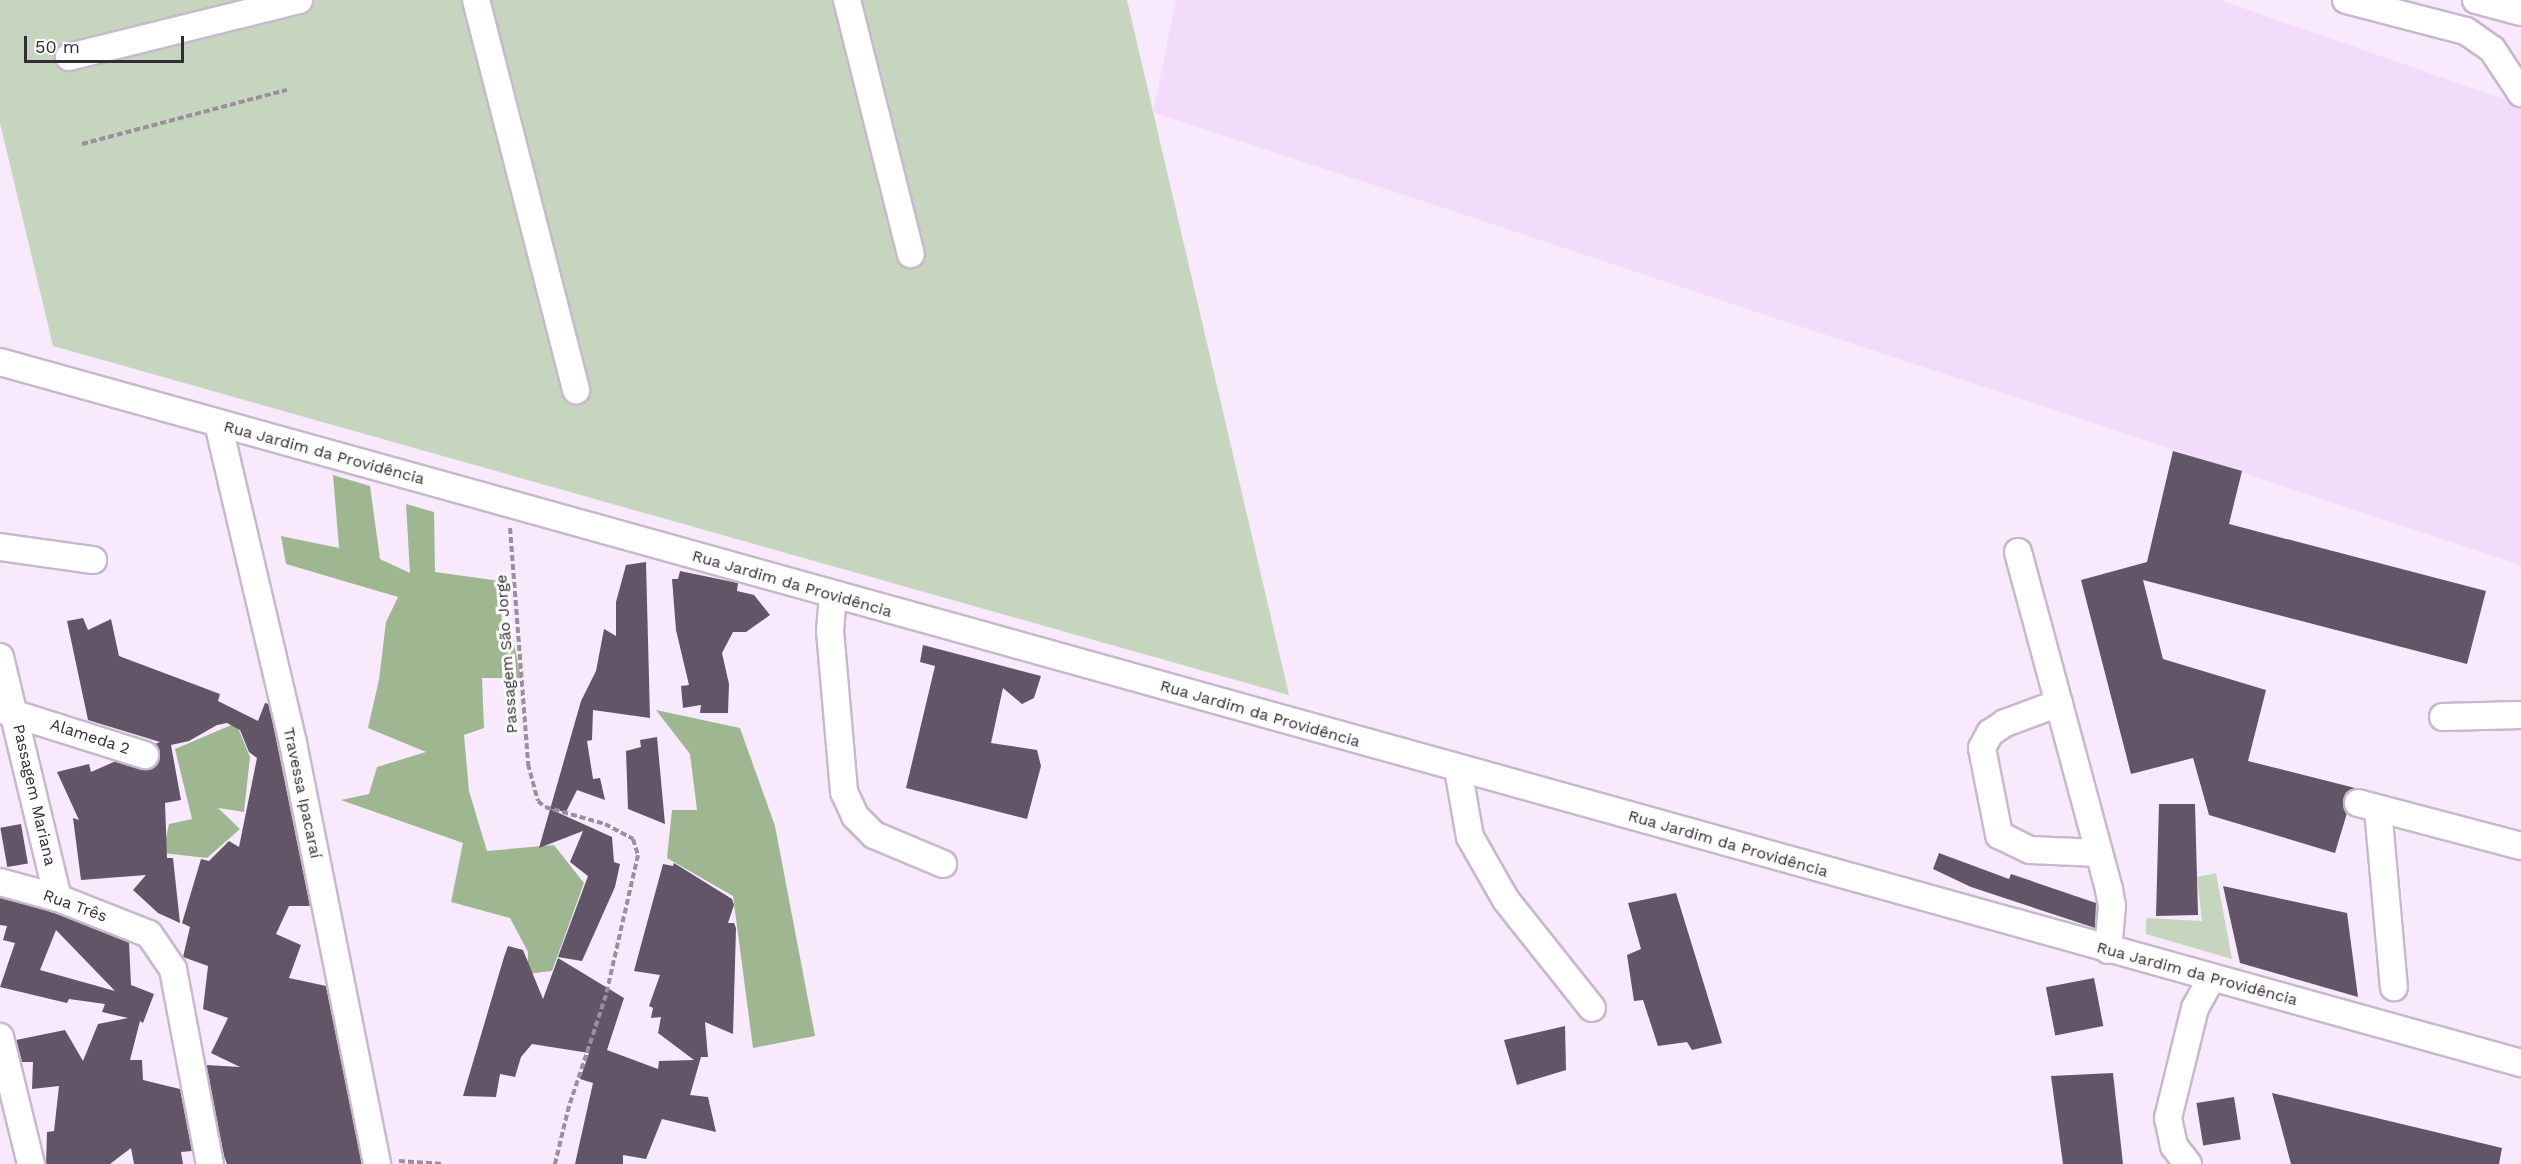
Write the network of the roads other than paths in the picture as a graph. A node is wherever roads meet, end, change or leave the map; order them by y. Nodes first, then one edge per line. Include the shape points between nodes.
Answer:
1 (299, 0) edge
2 (477, 0) edge
3 (847, 0) edge
4 (2346, 0) edge
5 (2476, 0) edge
6 (2521, 12) edge
7 (69, 57) dead end
8 (2521, 93) edge
9 (911, 254) dead end
10 (0, 362) edge
11 (576, 390) dead end
12 (218, 423) junction
13 (0, 547) edge
14 (2018, 552) dead end
15 (93, 560) dead end
16 (833, 596) junction
17 (0, 657) edge
18 (2059, 703) junction
19 (8, 712) edge
20 (2521, 715) edge
21 (2443, 717) dead end
22 (145, 755) dead end
23 (1458, 770) junction
24 (2521, 846) edge
25 (2099, 852) junction
26 (943, 864) dead end
27 (0, 882) edge
28 (58, 898) junction
29 (2108, 950) junction
30 (2212, 977) junction
31 (2394, 987) dead end
32 (1592, 1008) dead end
33 (0, 1037) edge
34 (2521, 1063) edge
35 (376, 1162) edge
36 (31, 1164) edge
37 (210, 1164) edge
38 (2188, 1164) edge

1 - 7 street
2 - 11 street
3 - 9 street
4 - 8 street via 2466,31 2492,49
5 - 6 street
10 - 12 street, Rua Jardim da Providência
12 - 16 street, Rua Jardim da Providência
12 - 35 street, Travessa Ipacaraí via 293,742
13 - 15 street
14 - 18 street
16 - 23 street, Rua Jardim da Providência
16 - 26 street via 830,631 844,792 855,816 874,835
17 - 19 street, Passagem Mariana
18 - 25 street
18 - 25 street via 2005,723 1990,733 1982,748 1999,835 2030,850
19 - 22 street, Alameda 2
19 - 28 street, Passagem Mariana
20 - 21 street
23 - 29 street, Rua Jardim da Providência
23 - 32 street via 1470,837 1506,900
24 - 31 street via 2368,806
25 - 29 street via 2112,906
27 - 28 street, Rua Três
28 - 37 street, Rua Três via 149,934 173,969
29 - 30 street, Rua Jardim da Providência
30 - 34 street, Rua Jardim da Providência
30 - 38 street via 2195,1008 2168,1118 2174,1146
33 - 36 street

